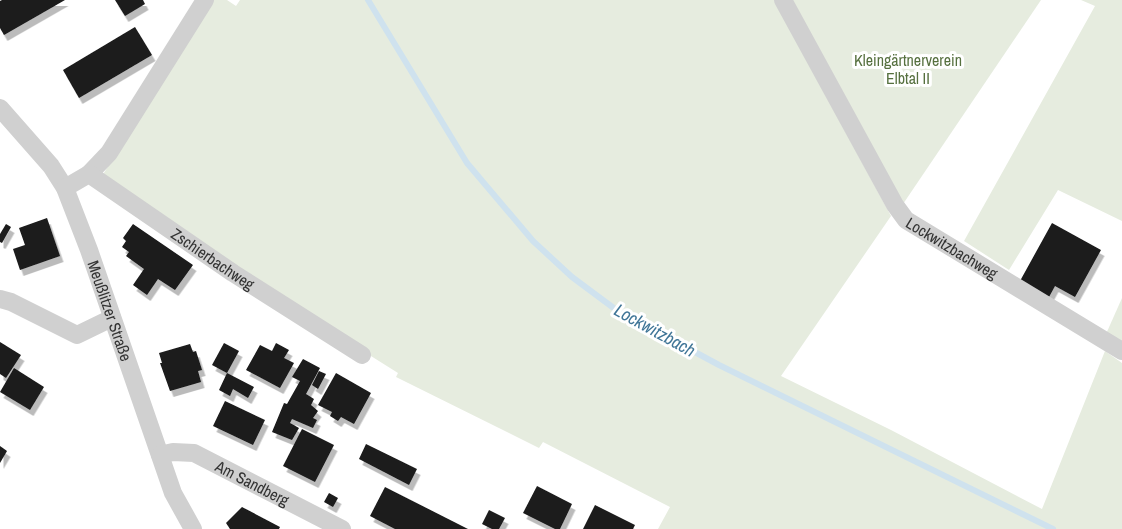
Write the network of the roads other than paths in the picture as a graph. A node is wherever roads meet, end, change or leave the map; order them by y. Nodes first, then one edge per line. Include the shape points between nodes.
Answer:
1 (205, 0) edge
2 (783, 0) edge
3 (0, 108) edge
4 (89, 174) junction
5 (65, 188) junction
6 (0, 299) edge
7 (112, 318) junction
8 (1122, 351) edge
9 (362, 355) dead end
10 (160, 455) junction
11 (193, 529) edge
12 (342, 529) edge

1 - 4 street via 109,153
2 - 8 street, Lockwitzbachweg via 906,220
3 - 5 street, Meußlitzer Straße via 51,166
4 - 5 street
4 - 9 street, Zschierbachweg
5 - 7 street, Meußlitzer Straße
6 - 7 street via 78,335
7 - 10 street, Meußlitzer Straße
10 - 11 street, Meußlitzer Straße via 173,493
10 - 12 street, Am Sandberg via 194,453

